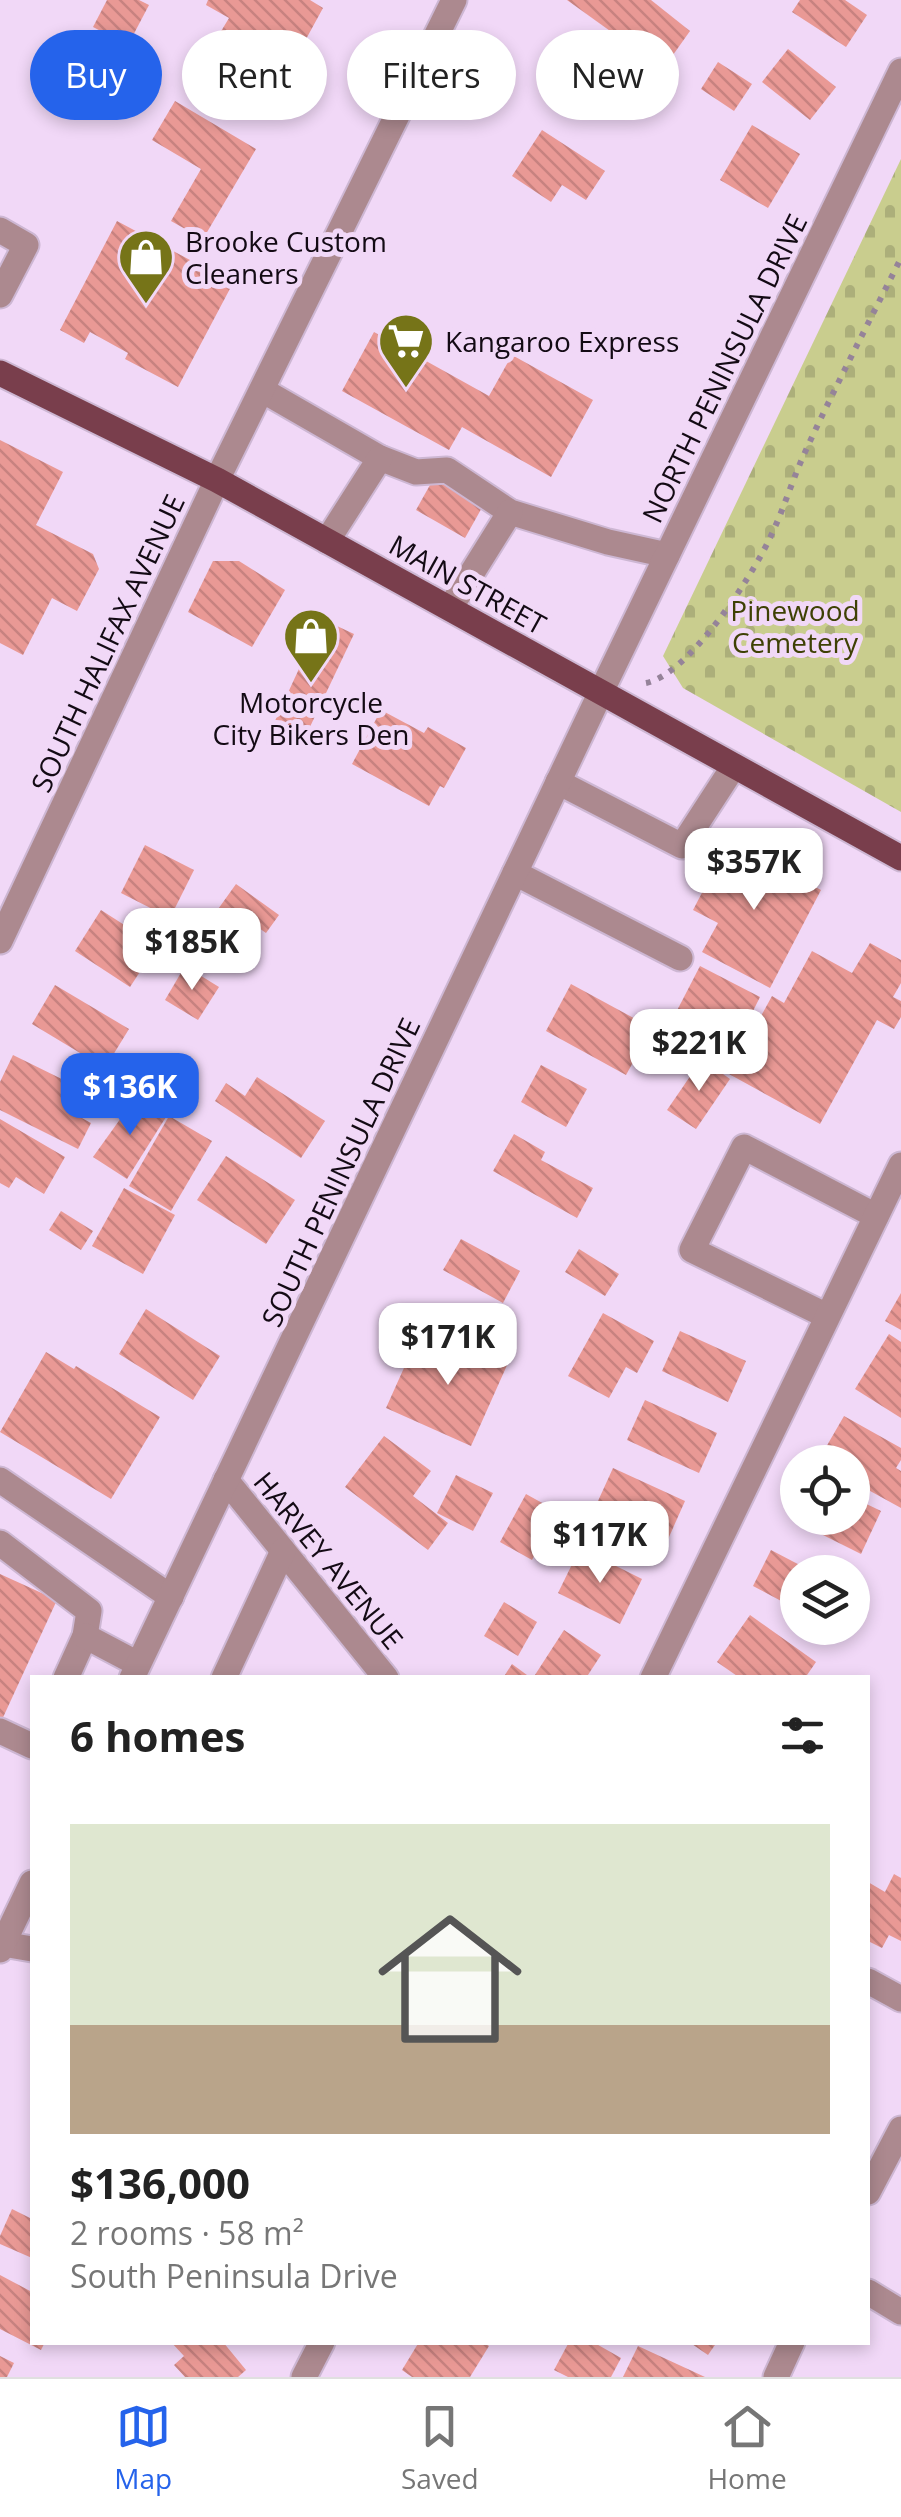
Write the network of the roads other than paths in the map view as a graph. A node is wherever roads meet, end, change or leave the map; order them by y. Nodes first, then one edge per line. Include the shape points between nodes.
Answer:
1 (454, 0) edge
2 (901, 71) edge
3 (0, 230) edge
4 (0, 295) edge
5 (0, 374) edge
6 (262, 390) junction
7 (380, 458) junction
8 (218, 480) junction
9 (510, 512) junction
10 (327, 540) junction
11 (667, 555) junction
12 (450, 608) junction
13 (601, 692) junction
14 (734, 766) junction
15 (558, 782) junction
16 (901, 858) edge
17 (515, 873) junction
18 (0, 942) edge
19 (680, 958) dead end
20 (901, 1165) edge
21 (876, 1216) junction
22 (828, 1316) junction
23 (0, 1480) edge
24 (226, 1480) junction
25 (0, 1543) edge
26 (283, 1550) junction
27 (172, 1597) junction
28 (85, 1636) junction
29 (135, 1671) edge
30 (67, 1675) edge
31 (225, 1675) edge
32 (384, 1675) edge
33 (654, 1675) edge
34 (0, 1731) edge
35 (30, 1745) edge
36 (30, 1887) edge
37 (2, 1947) edge
38 (30, 1950) edge
39 (870, 1982) edge
40 (901, 1999) edge
41 (901, 2129) edge
42 (870, 2188) edge
43 (870, 2293) edge
44 (901, 2312) edge
45 (320, 2345) edge
46 (791, 2345) edge
47 (304, 2377) edge
48 (776, 2377) edge

1 - 6 street, SOUTH HALIFAX AVENUE
2 - 11 street, NORTH PENINSULA DRIVE
3 - 4 street via 26,245
5 - 8 main road, MAIN STREET
6 - 7 street
6 - 8 street, SOUTH HALIFAX AVENUE
7 - 9 street via 416,472 447,470
7 - 10 street
8 - 10 main road, MAIN STREET
8 - 18 street, SOUTH HALIFAX AVENUE
9 - 11 street
9 - 12 street
10 - 12 main road, MAIN STREET
11 - 13 street, NORTH PENINSULA DRIVE
12 - 13 main road, MAIN STREET
13 - 14 main road, MAIN STREET
13 - 15 street, SOUTH PENINSULA DRIVE
14 - 15 street via 682,846
14 - 16 main road, MAIN STREET
15 - 17 street, SOUTH PENINSULA DRIVE
17 - 19 street
17 - 24 street, SOUTH PENINSULA DRIVE
20 - 21 street
21 - 22 street
21 - 22 street via 744,1148 692,1250
22 - 33 street
23 - 27 street
24 - 26 street, HARVEY AVENUE
24 - 27 street, SOUTH PENINSULA DRIVE
25 - 28 street via 89,1611
26 - 31 street
26 - 32 street, HARVEY AVENUE
27 - 29 street, SOUTH PENINSULA DRIVE
28 - 29 street
28 - 30 street
34 - 35 street
36 - 37 street
37 - 38 street
39 - 40 street
41 - 42 street
43 - 44 street
45 - 47 street
46 - 48 street

